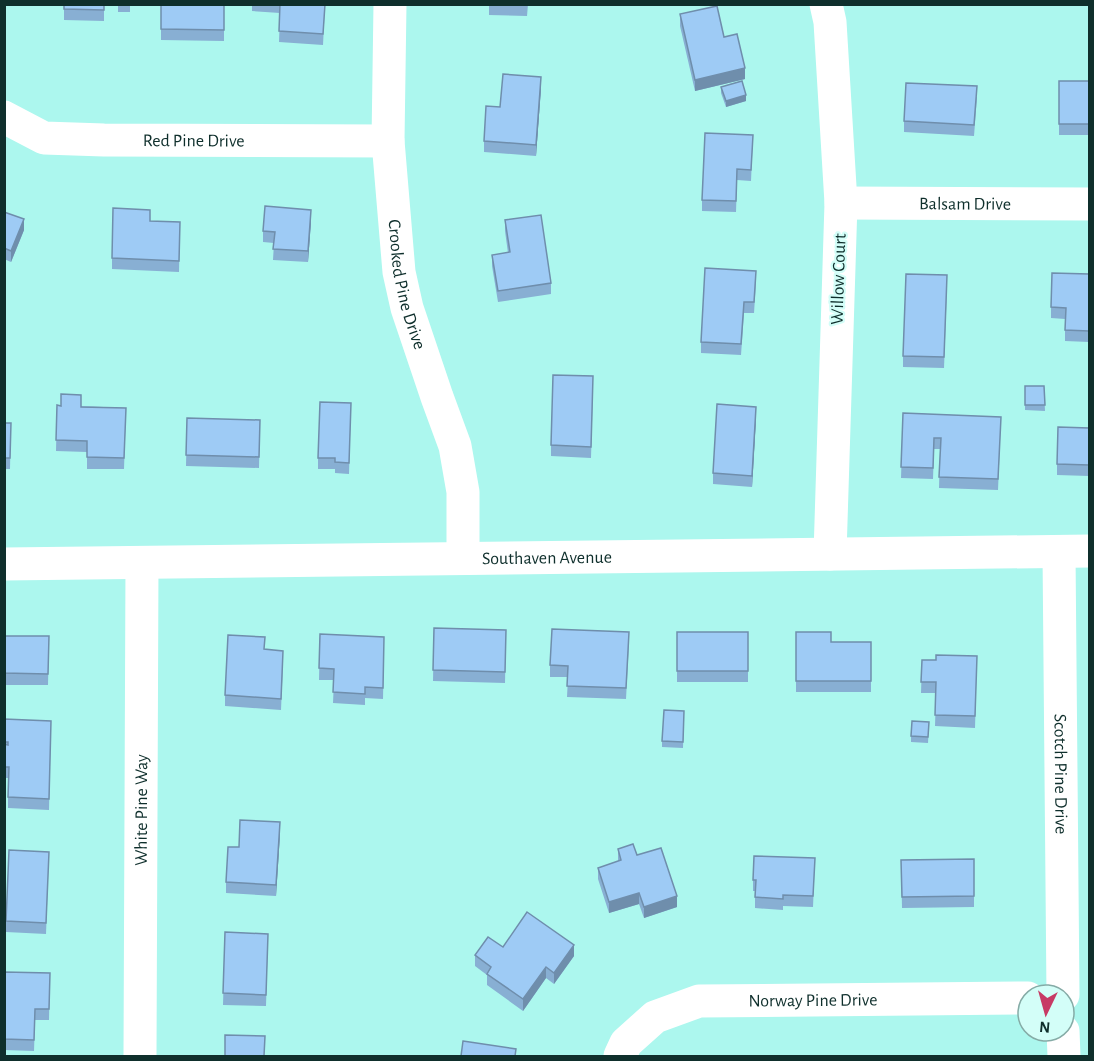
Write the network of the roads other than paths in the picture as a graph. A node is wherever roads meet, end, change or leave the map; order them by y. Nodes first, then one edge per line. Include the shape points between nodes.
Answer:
1 (390, 4) edge
2 (826, 4) edge
3 (4, 117) edge
4 (388, 141) junction
5 (841, 203) junction
6 (1089, 204) edge
7 (1074, 551) edge
8 (830, 554) junction
9 (463, 558) junction
10 (142, 563) junction
11 (4, 564) edge
12 (1063, 983) edge
13 (1016, 998) edge
14 (141, 1056) edge
15 (620, 1056) edge

1 - 4 street, Crooked Pine Drive
2 - 5 street, Willow Court
3 - 4 street, Red Pine Drive via 44,138
4 - 9 street, Crooked Pine Drive via 399,272 407,308 455,446 463,492
5 - 6 street, Balsam Drive
5 - 8 street, Willow Court
7 - 8 street, Southaven Avenue
7 - 12 street, Scotch Pine Drive
8 - 9 street, Southaven Avenue
9 - 10 street, Southaven Avenue
10 - 11 street, Southaven Avenue
10 - 14 street, White Pine Way
13 - 15 street, Norway Pine Drive via 699,1001 655,1017 626,1043

